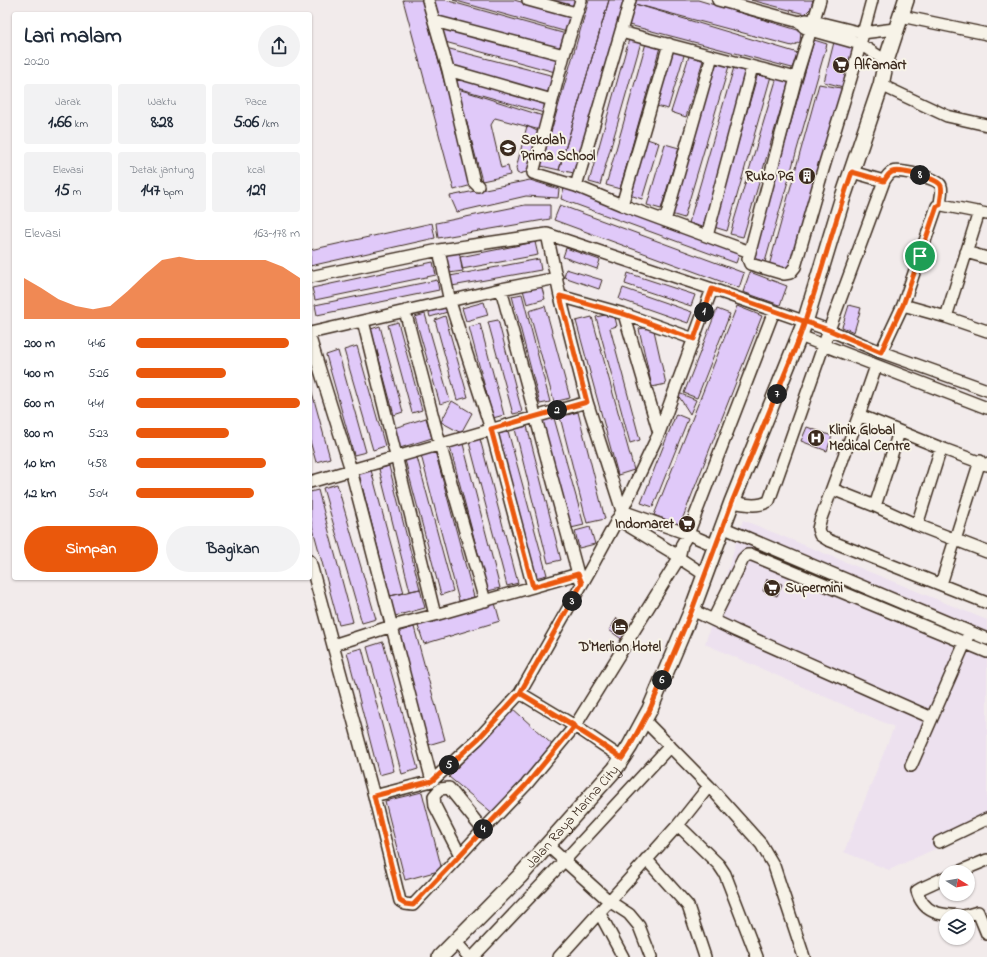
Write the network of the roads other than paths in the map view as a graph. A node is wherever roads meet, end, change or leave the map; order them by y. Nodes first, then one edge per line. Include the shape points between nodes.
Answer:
1 (428, 0) edge
2 (528, 0) edge
3 (581, 0) edge
4 (630, 0) edge
5 (718, 0) edge
6 (820, 0) edge
7 (872, 0) edge
8 (906, 0) edge
9 (576, 13) junction
10 (434, 21) junction
11 (898, 23) junction
12 (812, 26) junction
13 (621, 32) junction
14 (862, 33) junction
15 (987, 34) edge
16 (669, 44) junction
17 (860, 44) junction
18 (564, 55) junction
19 (712, 56) junction
20 (886, 61) junction
21 (752, 67) junction
22 (448, 70) junction
23 (796, 78) junction
24 (881, 85) junction
25 (552, 100) junction
26 (987, 125) edge
27 (852, 172) junction
28 (884, 181) junction
29 (478, 186) dead end
30 (576, 186) junction
31 (622, 205) junction
32 (940, 205) junction
33 (983, 213) edge
34 (665, 220) junction
35 (542, 235) junction
36 (707, 236) junction
37 (439, 250) junction
38 (750, 252) junction
39 (966, 252) junction
40 (987, 258) edge
41 (312, 277) edge
42 (557, 278) junction
43 (502, 289) junction
44 (712, 289) junction
45 (560, 296) junction
46 (450, 302) junction
47 (903, 305) junction
48 (405, 311) junction
49 (774, 311) junction
50 (624, 314) junction
51 (946, 317) junction
52 (363, 321) junction
53 (803, 329) junction
54 (987, 329) edge
55 (829, 330) junction
56 (312, 333) edge
57 (694, 339) junction
58 (312, 344) edge
59 (824, 345) junction
60 (881, 352) junction
61 (876, 366) junction
62 (987, 390) edge
63 (587, 402) junction
64 (987, 408) edge
65 (860, 415) junction
66 (536, 416) junction
67 (491, 429) junction
68 (899, 432) junction
69 (658, 433) junction
70 (440, 444) junction
71 (942, 448) junction
72 (396, 457) junction
73 (984, 463) edge
74 (351, 470) junction
75 (312, 481) edge
76 (832, 489) junction
77 (732, 502) junction
78 (875, 506) junction
79 (619, 515) junction
80 (917, 525) junction
81 (722, 527) junction
82 (688, 534) junction
83 (956, 539) junction
84 (716, 546) junction
85 (987, 552) edge
86 (679, 558) junction
87 (312, 568) edge
88 (705, 575) junction
89 (580, 579) junction
90 (941, 584) junction
91 (533, 587) junction
92 (485, 601) junction
93 (987, 603) edge
94 (692, 610) junction
95 (435, 615) junction
96 (713, 620) junction
97 (392, 626) junction
98 (970, 632) junction
99 (987, 639) edge
100 (965, 643) junction
101 (333, 645) junction
102 (987, 652) edge
103 (520, 693) junction
104 (932, 718) junction
105 (644, 720) junction
106 (575, 726) junction
107 (670, 746) junction
108 (622, 758) junction
109 (911, 766) dead end
110 (432, 781) junction
111 (709, 786) junction
112 (374, 796) junction
113 (987, 819) edge
114 (678, 825) junction
115 (483, 830) junction
116 (939, 842) dead end
117 (548, 845) junction
118 (460, 855) junction
119 (646, 859) junction
120 (987, 860) edge
121 (564, 861) junction
122 (975, 865) edge
123 (939, 880) edge
124 (608, 902) junction
125 (983, 910) edge
126 (599, 912) junction
127 (939, 914) edge
128 (987, 934) edge
129 (456, 941) junction
130 (563, 956) edge
131 (440, 957) edge
132 (469, 957) edge
133 (473, 957) edge
134 (623, 957) edge
135 (651, 957) edge
136 (705, 957) edge
137 (757, 957) edge
138 (804, 957) edge

1 - 10 street
2 - 9 street
3 - 9 street
4 - 13 street
5 - 12 street via 800,22 804,27
6 - 12 street
7 - 14 street
8 - 11 main road, Jalan Raya Marina City
9 - 18 street
10 - 18 street
10 - 22 street
11 - 14 street
11 - 15 street
11 - 20 main road, Jalan Raya Marina City
12 - 14 street
12 - 17 street
12 - 23 street
13 - 16 street
13 - 30 street
14 - 17 street
16 - 19 street
16 - 31 street
17 - 20 street
17 - 38 street via 795,267 790,273 784,274 750,264
18 - 25 street
19 - 21 street
19 - 34 street
20 - 24 main road, Jalan Raya Marina City
21 - 23 street
21 - 36 street
22 - 25 street
22 - 29 street via 474,182
23 - 38 street
24 - 26 street via 947,116
24 - 27 main road, Jalan Raya Marina City
25 - 30 street via 533,173
27 - 28 street
27 - 53 main road, Jalan Raya Marina City
28 - 32 street via 893,171 903,171 939,181
28 - 55 street
30 - 31 street
31 - 34 street
32 - 33 street
32 - 47 street via 937,206
33 - 39 street
34 - 36 street
35 - 37 street
35 - 42 street
35 - 44 street
36 - 38 street
37 - 41 street
37 - 46 street
39 - 40 street
39 - 51 street
42 - 43 street
42 - 45 street
43 - 46 street
43 - 66 street
44 - 49 street
44 - 57 street
45 - 50 street
45 - 63 street
46 - 48 street
46 - 67 street
47 - 51 street
47 - 60 street
48 - 52 street
48 - 70 street
49 - 53 street
49 - 82 street
50 - 57 street
50 - 69 street
51 - 54 street
52 - 56 street
52 - 72 street
53 - 55 street
53 - 59 street
53 - 77 main road, Jalan Raya Marina City
55 - 59 street
55 - 60 street
57 - 69 street
58 - 74 street
59 - 61 street
59 - 77 street via 769,501 756,505
60 - 62 street
61 - 64 street
61 - 65 street
63 - 66 street
63 - 79 street
65 - 68 street
65 - 76 street
66 - 67 street
66 - 89 street
67 - 70 street
67 - 91 street
68 - 71 street
68 - 78 street
69 - 79 street
70 - 72 street
70 - 92 street
71 - 73 street
71 - 80 street
72 - 74 street
72 - 95 street
73 - 83 street
74 - 75 street
74 - 97 street
76 - 78 street
76 - 90 street via 818,529 823,538
77 - 81 main road, Jalan Raya Marina City
78 - 80 street
79 - 82 street
79 - 86 street
79 - 89 street via 590,570
80 - 83 street
81 - 84 main road, Jalan Raya Marina City
81 - 98 street
82 - 84 street
82 - 86 street via 682,544
83 - 85 street
83 - 90 street
84 - 88 main road, Jalan Raya Marina City
86 - 88 street
86 - 106 street
87 - 101 street
88 - 94 main road, Jalan Raya Marina City
89 - 91 street
89 - 103 street
90 - 93 street
91 - 92 street
92 - 95 street
94 - 96 street
94 - 105 main road, Jalan Raya Marina City
95 - 97 street
96 - 100 street via 743,559 747,555 752,555
96 - 104 street
97 - 101 street
97 - 110 street
98 - 99 street
98 - 100 street
100 - 102 street
100 - 104 street
101 - 112 street
103 - 106 street
103 - 110 street via 478,739
104 - 109 street
105 - 107 street
105 - 108 main road, Jalan Raya Marina City
106 - 108 street
106 - 115 street via 526,785
107 - 111 street
107 - 121 street
108 - 117 main road, Jalan Raya Marina City
110 - 112 street
111 - 114 street
111 - 138 street via 761,844 774,866
112 - 118 street via 400,901 413,905
113 - 116 street
114 - 119 street
114 - 137 street via 725,874
115 - 118 street
115 - 118 street via 449,788 440,789 434,796 435,806
117 - 121 street
117 - 129 main road, Jalan Raya Marina City
119 - 124 street
119 - 136 street via 688,906
120 - 122 street
121 - 124 street
121 - 133 street
123 - 127 street via 918,891 920,901 926,908
124 - 126 street
124 - 135 street via 629,914 639,926
125 - 128 street
126 - 130 street
126 - 134 street
129 - 131 main road, Jalan Raya Marina City
129 - 132 street

